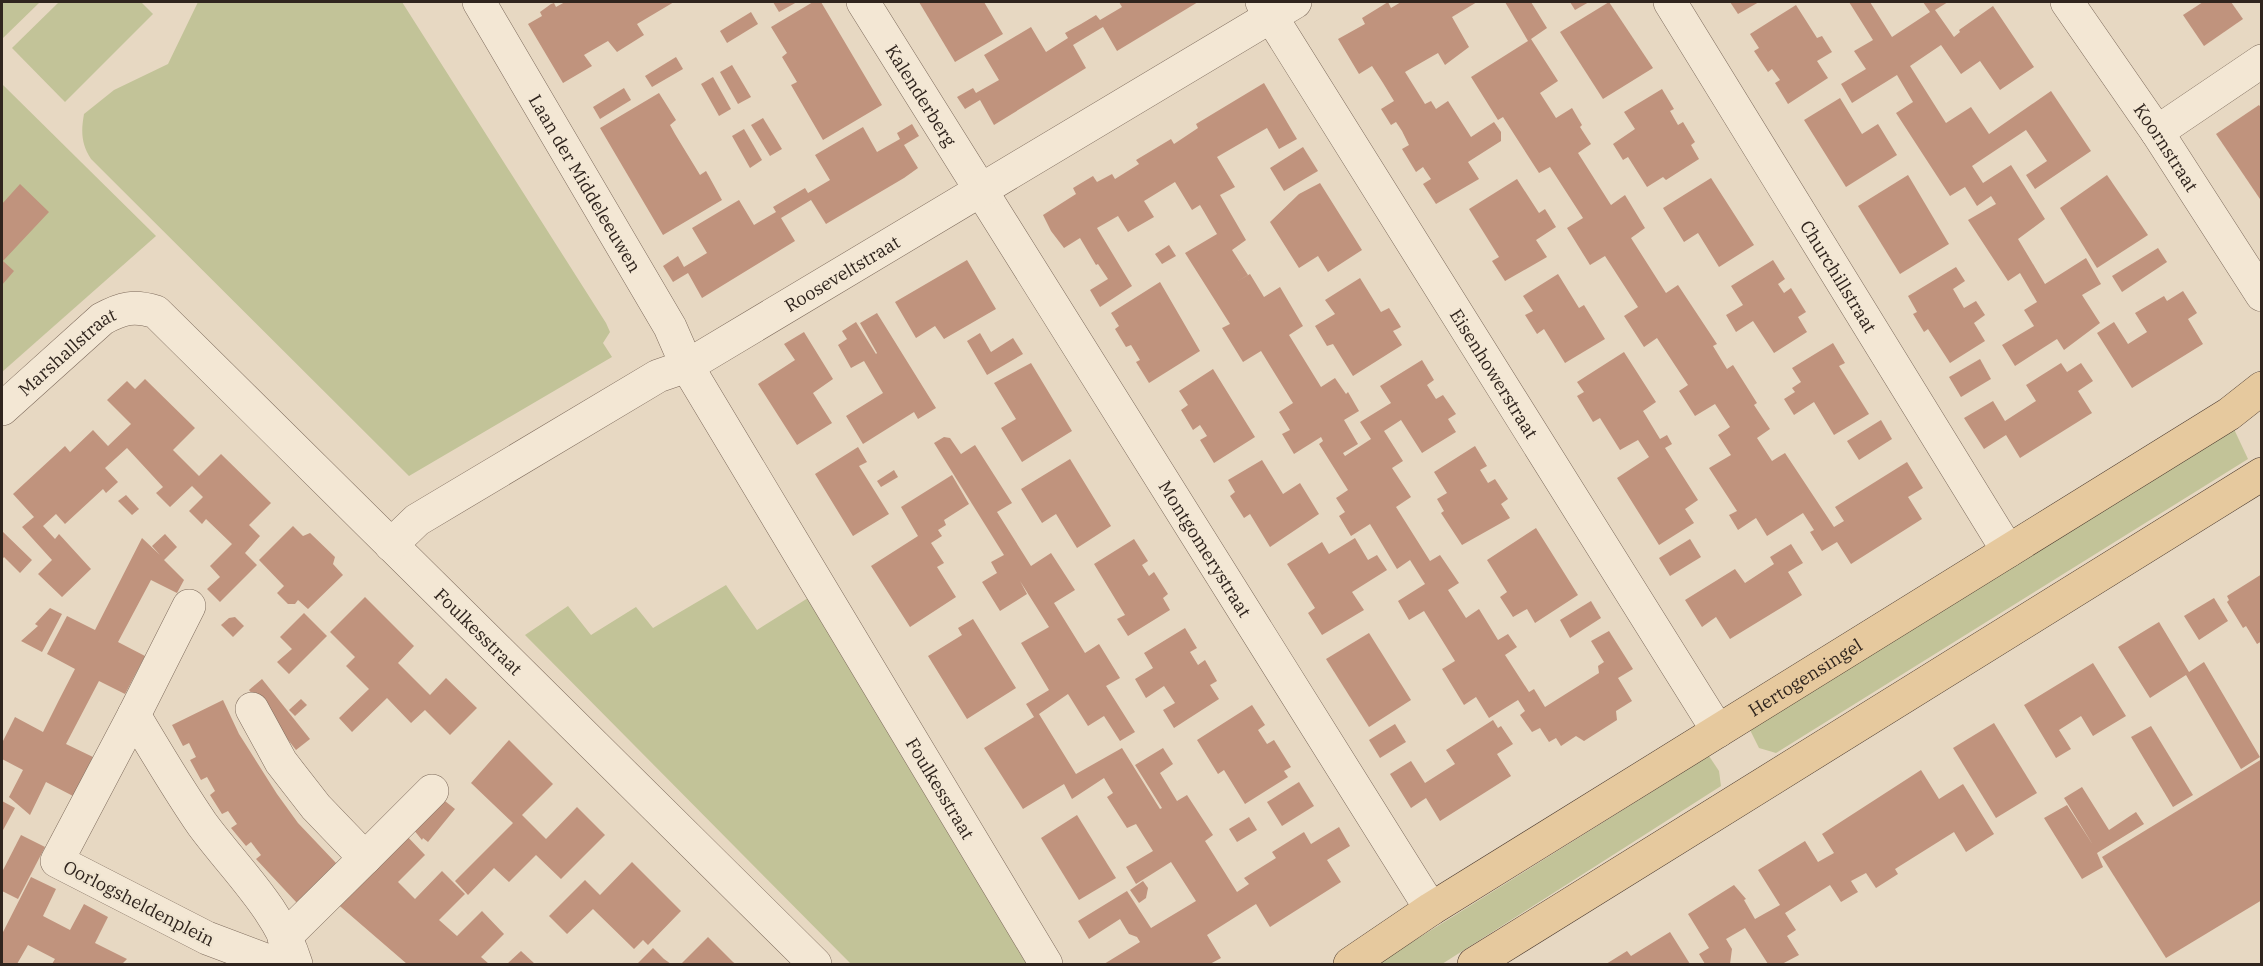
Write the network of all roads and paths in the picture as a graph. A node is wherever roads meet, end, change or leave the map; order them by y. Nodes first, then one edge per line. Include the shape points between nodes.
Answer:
1 (478, 2) edge
2 (863, 2) edge
3 (1670, 2) edge
4 (2067, 2) edge
5 (1276, 6) edge
6 (2262, 61) edge
7 (2157, 132) junction
8 (979, 189) junction
9 (2262, 295) edge
10 (138, 306) joint
11 (687, 366) junction
12 (2262, 388) edge
13 (2, 409) edge
14 (2262, 474) edge
15 (391, 545) junction
16 (2008, 551) junction
17 (189, 606) dead end
18 (252, 709) dead end
19 (134, 715) junction
20 (1718, 731) junction
21 (432, 791) dead end
22 (365, 858) junction
23 (1431, 909) junction
24 (285, 956) edge
25 (815, 964) edge
26 (1046, 964) edge
27 (1350, 964) edge
28 (1474, 964) edge

1 - 11 street, Laan der Middeleeuwen via 670,327
2 - 8 street, Kalenderberg
3 - 16 street, Churchillstraat
4 - 7 street, Koornstraat
5 - 8 street, Rooseveltstraat
5 - 20 street, Eisenhowerstraat
6 - 7 street
7 - 9 street, Koornstraat
8 - 11 street, Rooseveltstraat
8 - 23 street, Montgomerystraat
10 - 13 street, Marshallstraat via 102,319
10 - 15 street, Foulkesstraat via 156,312 170,324
11 - 15 street, Rooseveltstraat via 658,376 417,520
11 - 26 street, Foulkesstraat
12 - 16 main road, Hertogensingel via 2229,414
14 - 28 main road
15 - 25 street, Foulkesstraat
16 - 20 main road, Hertogensingel
17 - 19 street, Oorlogsheldenplein
18 - 22 street via 281,762 316,807
19 - 24 street via 203,825 251,882
19 - 24 street, Oorlogsheldenplein via 57,861 207,938
20 - 23 main road, Hertogensingel
21 - 22 street
22 - 24 street
23 - 27 main road, Hertogensingel

